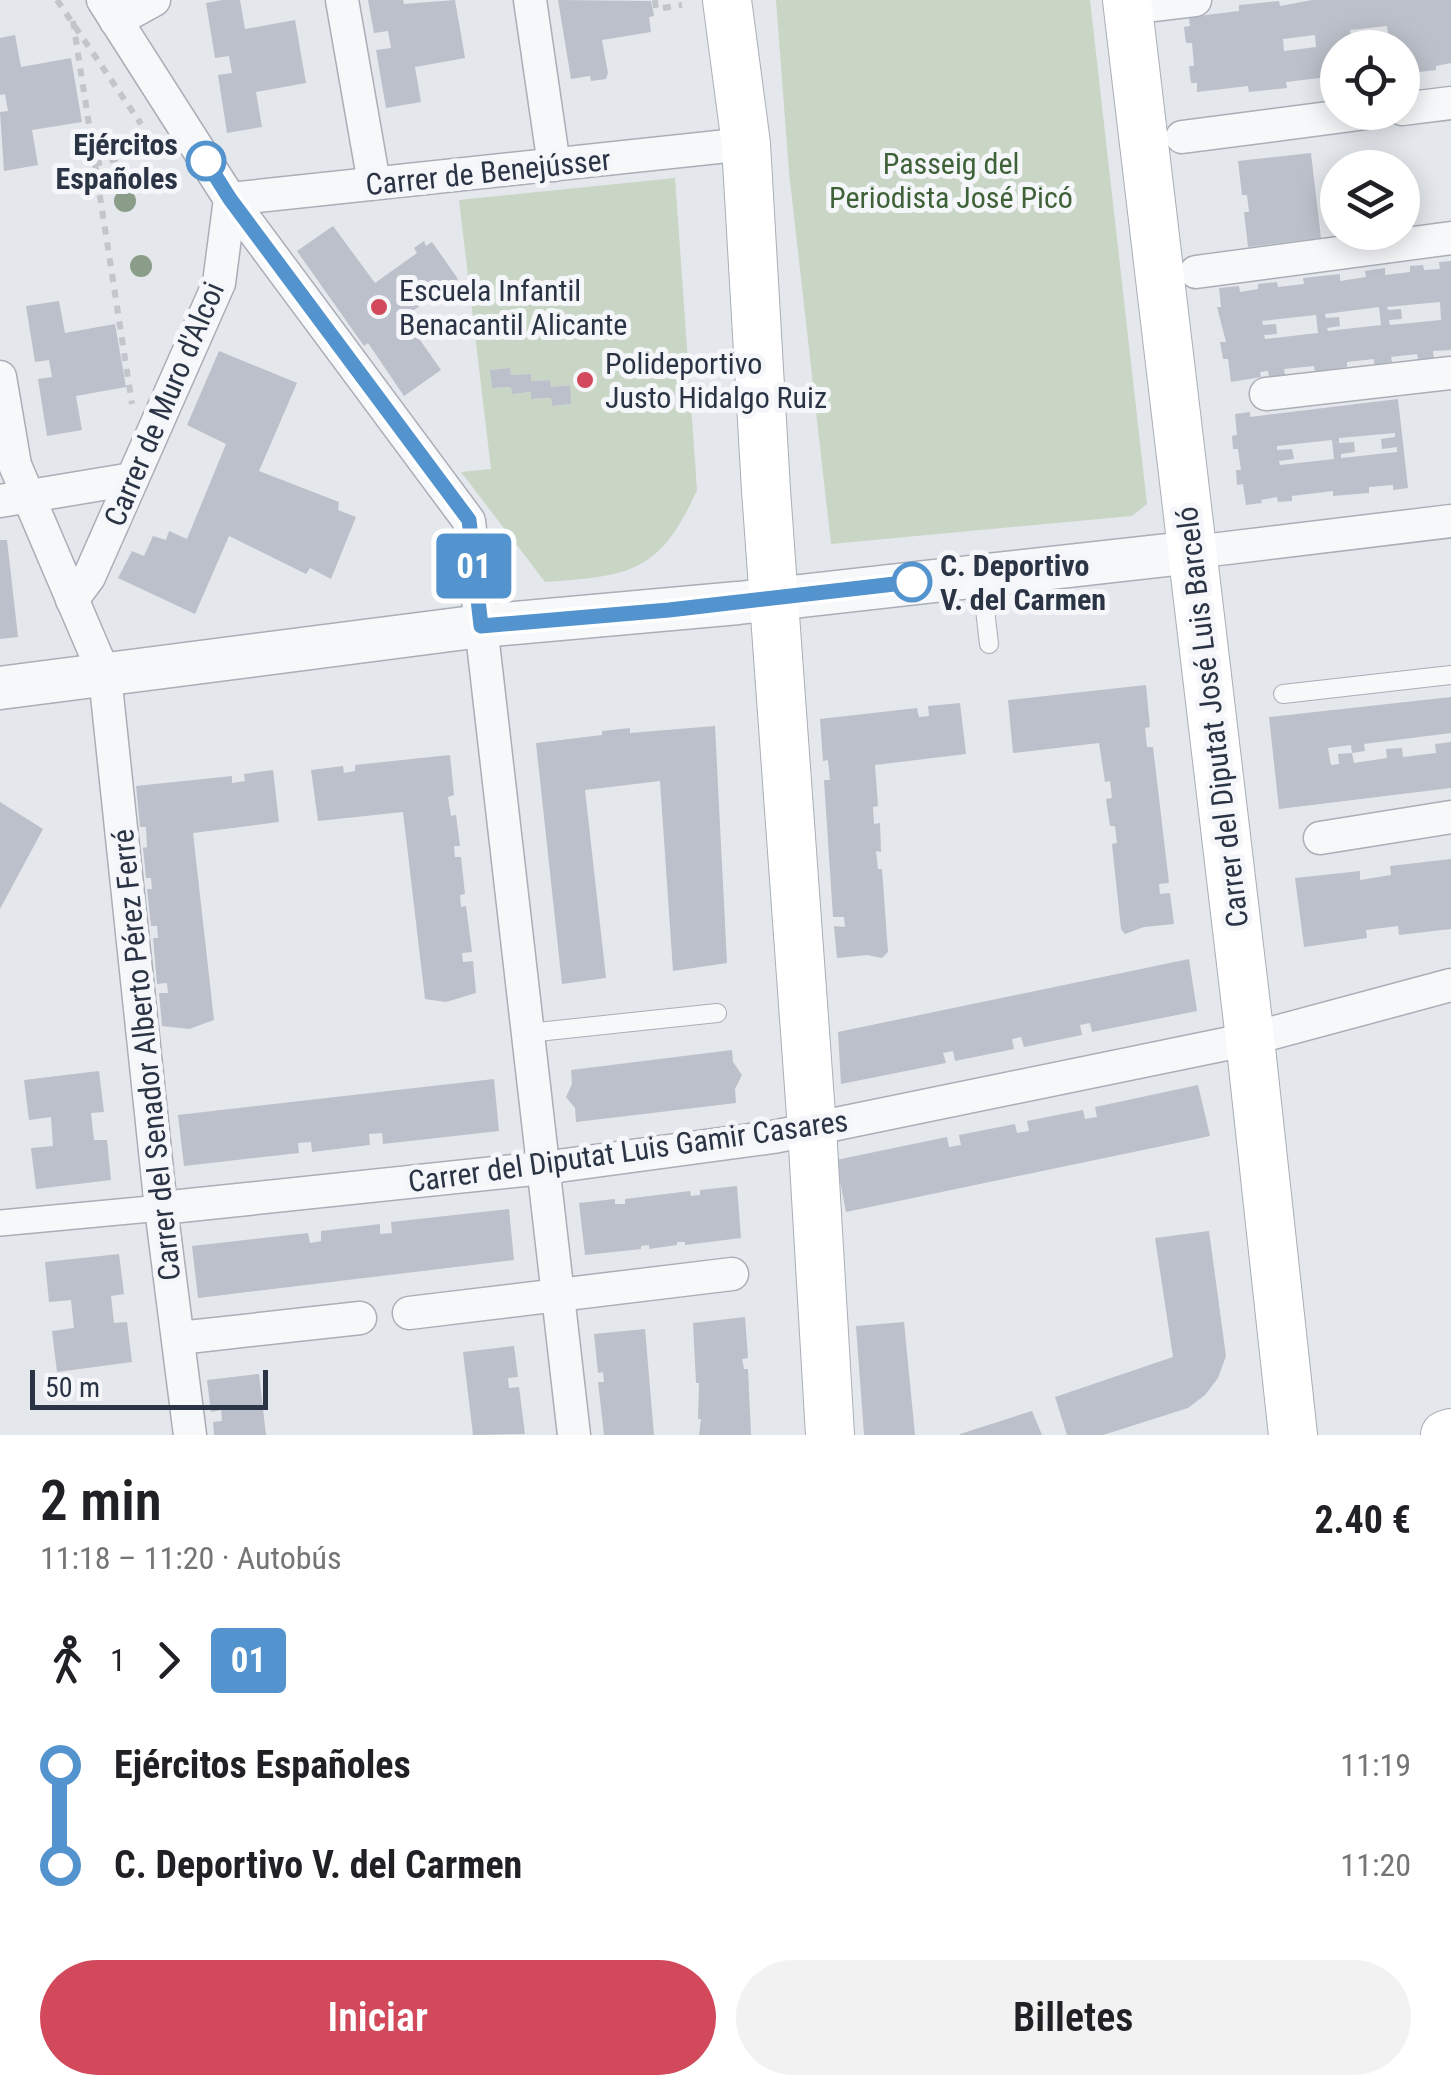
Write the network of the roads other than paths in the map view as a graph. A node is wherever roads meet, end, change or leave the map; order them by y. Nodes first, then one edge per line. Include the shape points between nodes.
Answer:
1 (154, 0) edge
2 (342, 0) edge
3 (530, 0) edge
4 (1184, 1) edge
5 (705, 2) edge
6 (1127, 4) edge
7 (110, 11) edge
8 (1451, 103) edge
9 (1420, 107) edge
10 (1320, 119) edge
11 (1182, 137) dead end
12 (746, 144) junction
13 (554, 165) junction
14 (374, 184) junction
15 (230, 199) junction
16 (1451, 238) edge
17 (1196, 272) dead end
18 (1451, 373) edge
19 (0, 377) edge
20 (1266, 394) dead end
21 (132, 479) junction
22 (14, 499) edge
23 (1451, 521) edge
24 (1194, 552) junction
25 (981, 574) junction
26 (773, 599) junction
27 (72, 600) junction
28 (481, 626) junction
29 (989, 644) dead end
30 (1451, 675) edge
31 (105, 676) junction
32 (0, 688) edge
33 (1283, 694) dead end
34 (1451, 817) edge
35 (1320, 838) dead end
36 (1451, 984) edge
37 (717, 1013) dead end
38 (528, 1033) junction
39 (1250, 1040) junction
40 (812, 1130) junction
41 (544, 1168) junction
42 (161, 1208) junction
43 (0, 1224) edge
44 (732, 1274) dead end
45 (558, 1294) junction
46 (410, 1313) dead end
47 (360, 1318) dead end
48 (179, 1338) junction
49 (190, 1435) edge
50 (574, 1435) edge
51 (830, 1435) edge
52 (1292, 1435) edge

1 - 7 street
2 - 14 street
3 - 13 street
4 - 6 street
5 - 12 main road
6 - 24 main road, Carrer del Diputat José Luis Barceló
7 - 15 street
8 - 9 street
10 - 11 street
12 - 13 street, Carrer de Benejússer
12 - 26 main road
13 - 14 street, Carrer de Benejússer
14 - 15 street, Carrer de Benejússer
15 - 21 street, Carrer de Muro d'Alcoi via 219,284
15 - 28 street via 469,520
16 - 17 street
18 - 20 street
19 - 22 street, Carrer del Senador Alberto Pérez Ferré
21 - 22 street
21 - 27 street, Carrer de Muro d'Alcoi via 90,577
22 - 27 street, Carrer del Senador Alberto Pérez Ferré
23 - 24 street
24 - 25 street
24 - 39 main road, Carrer del Diputat José Luis Barceló
25 - 26 street
25 - 29 lane
26 - 28 street
26 - 40 main road
27 - 31 street, Carrer del Senador Alberto Pérez Ferré
28 - 31 street
28 - 38 street
30 - 33 lane
31 - 32 street
31 - 42 street, Carrer del Senador Alberto Pérez Ferré
34 - 35 street
36 - 39 street, Carrer del Diputat Luis Gamir Casares
37 - 38 lane
38 - 41 street
39 - 40 street, Carrer del Diputat Luis Gamir Casares
39 - 52 main road, Carrer del Diputat José Luis Barceló
40 - 41 street, Carrer del Diputat Luis Gamir Casares
40 - 51 main road
41 - 42 street, Carrer del Diputat Luis Gamir Casares
41 - 45 street
42 - 43 street, Carrer del Diputat Luis Gamir Casares
42 - 48 street, Carrer del Senador Alberto Pérez Ferré
44 - 45 street
45 - 46 street
45 - 50 street
47 - 48 street
48 - 49 street, Carrer del Senador Alberto Pérez Ferré

